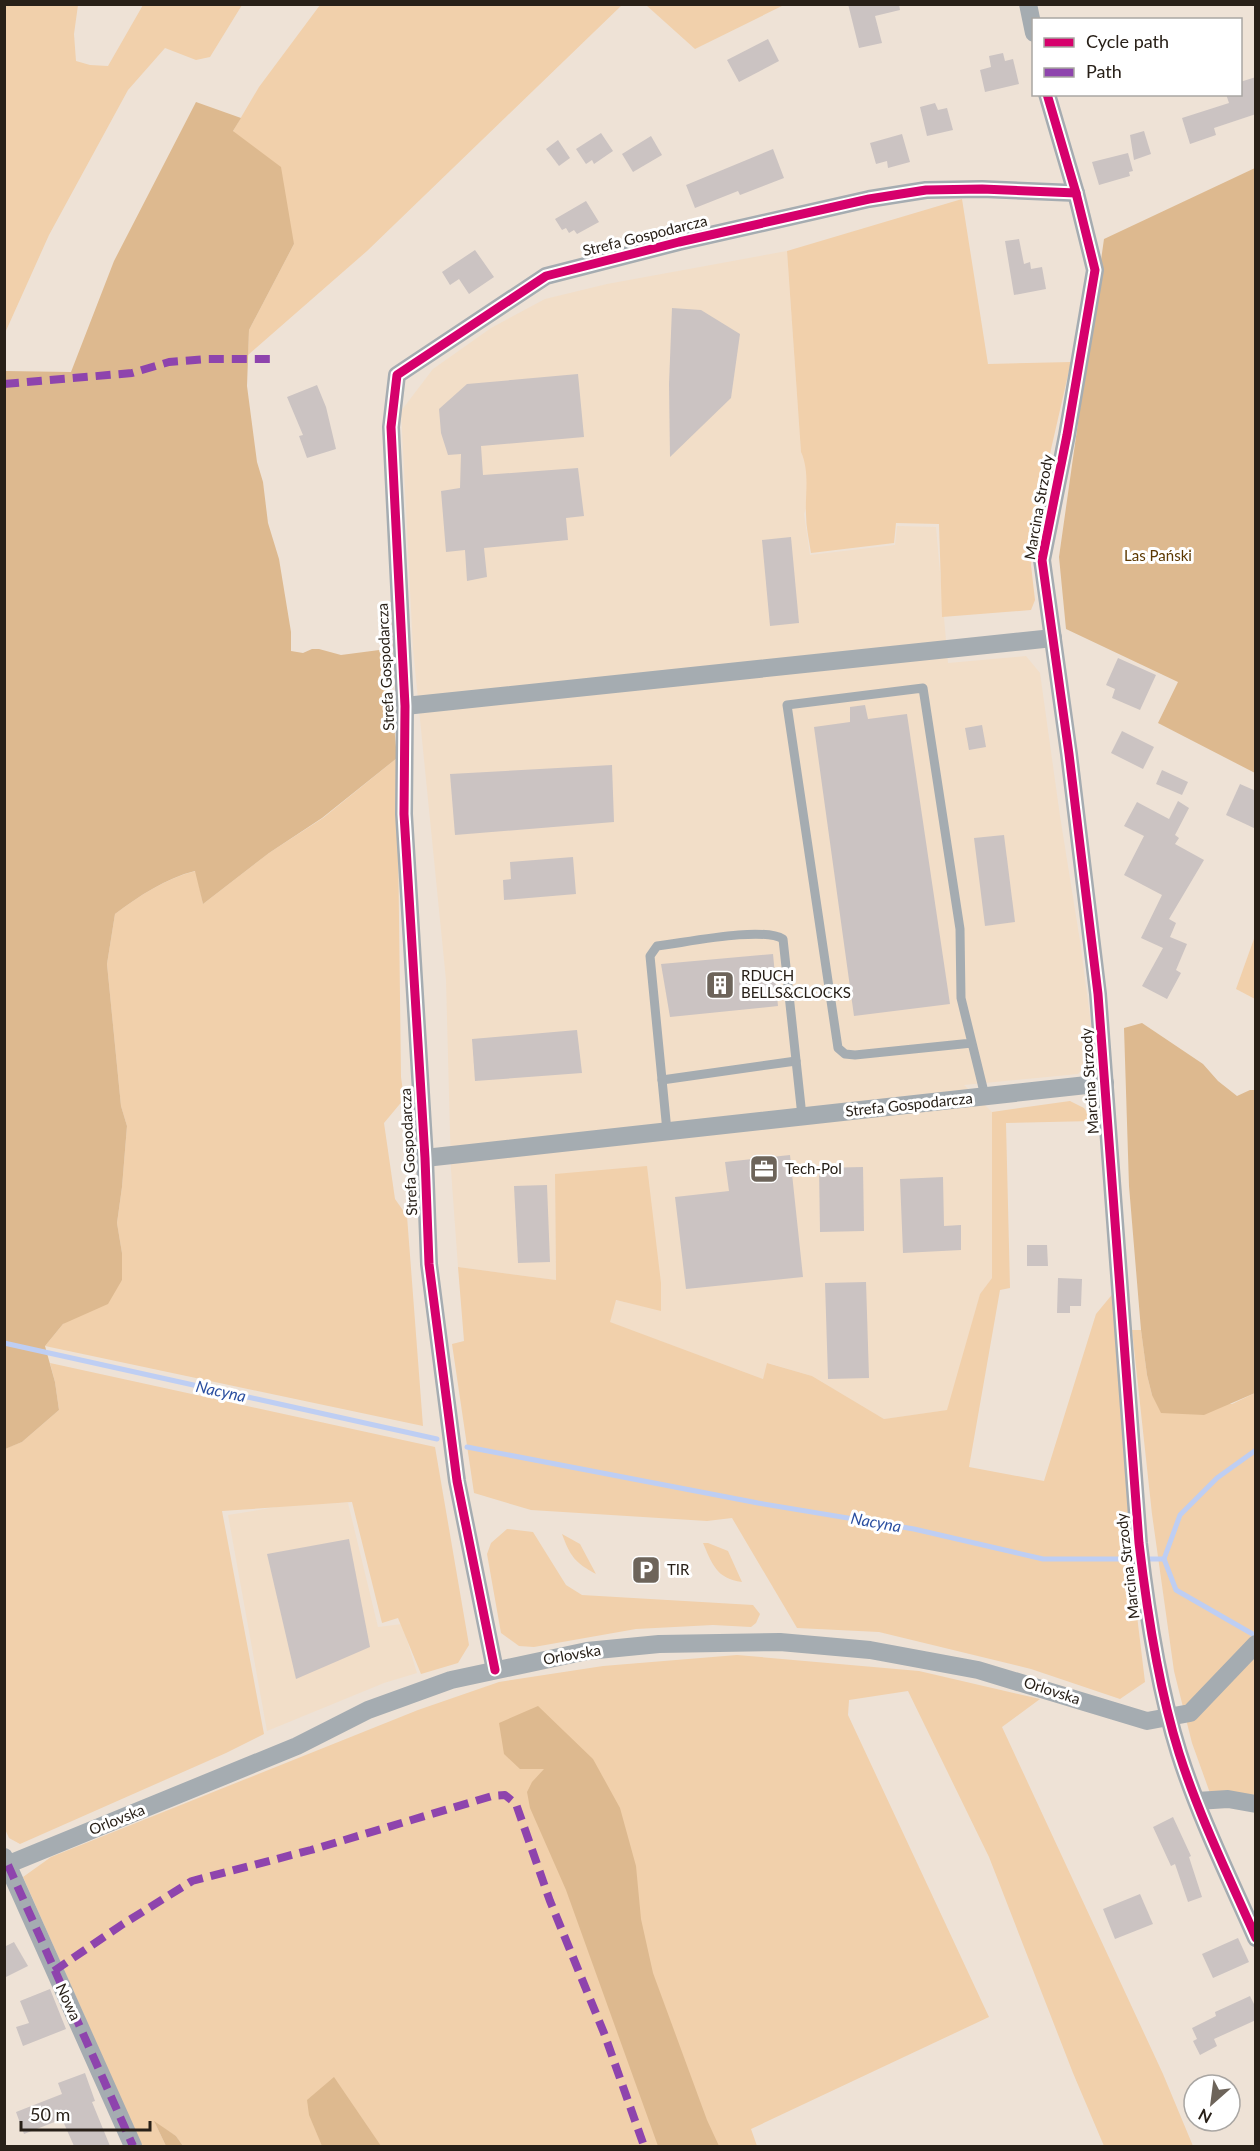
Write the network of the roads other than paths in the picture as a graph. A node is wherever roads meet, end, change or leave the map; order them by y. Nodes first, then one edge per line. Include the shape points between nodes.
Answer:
1 (1028, 4) edge
2 (1032, 23) edge
3 (1048, 96) edge
4 (1076, 193) junction
5 (1053, 638) junction
6 (405, 706) junction
7 (972, 1043) junction
8 (796, 1061) junction
9 (662, 1080) junction
10 (1106, 1083) junction
11 (985, 1096) junction
12 (802, 1116) junction
13 (667, 1131) junction
14 (425, 1158) junction
15 (1256, 1644) edge
16 (495, 1670) junction
17 (1169, 1718) junction
18 (1197, 1801) junction
19 (1256, 1804) edge
20 (6, 1863) edge
21 (1256, 1938) edge
22 (133, 2146) edge

1 - 2 street
3 - 4 street, Marcina Strzody
4 - 5 street, Marcina Strzody via 1095,270 1042,560
4 - 6 street, Strefa Gospodarcza via 982,189 881,197 546,276 397,375 391,427
5 - 6 street, Strefa Gospodarcza
5 - 10 street, Marcina Strzody via 1092,939
6 - 14 street, Strefa Gospodarcza via 404,814
7 - 7 lane via 962,998 960,929 923,688 787,705 838,1048 844,1054 855,1055
7 - 11 lane
8 - 9 lane
8 - 9 lane via 783,939 759,933 657,946 650,956
8 - 12 lane
9 - 13 lane
10 - 11 street, Strefa Gospodarcza
10 - 17 street, Marcina Strzody via 1139,1543 1146,1604
11 - 12 street, Strefa Gospodarcza
12 - 13 street, Strefa Gospodarcza
13 - 14 street, Strefa Gospodarcza
14 - 16 street, Strefa Gospodarcza via 429,1264 457,1481
15 - 17 street via 1190,1713
16 - 17 street, Orlovska via 586,1651 659,1644 820,1644 940,1661 1027,1683 1134,1718
16 - 20 street, Orlovska via 451,1680 368,1710 297,1746
17 - 18 street, Marcina Strzody
18 - 19 street via 1228,1799
18 - 21 street, Marcina Strzody
20 - 22 street, Nowa

